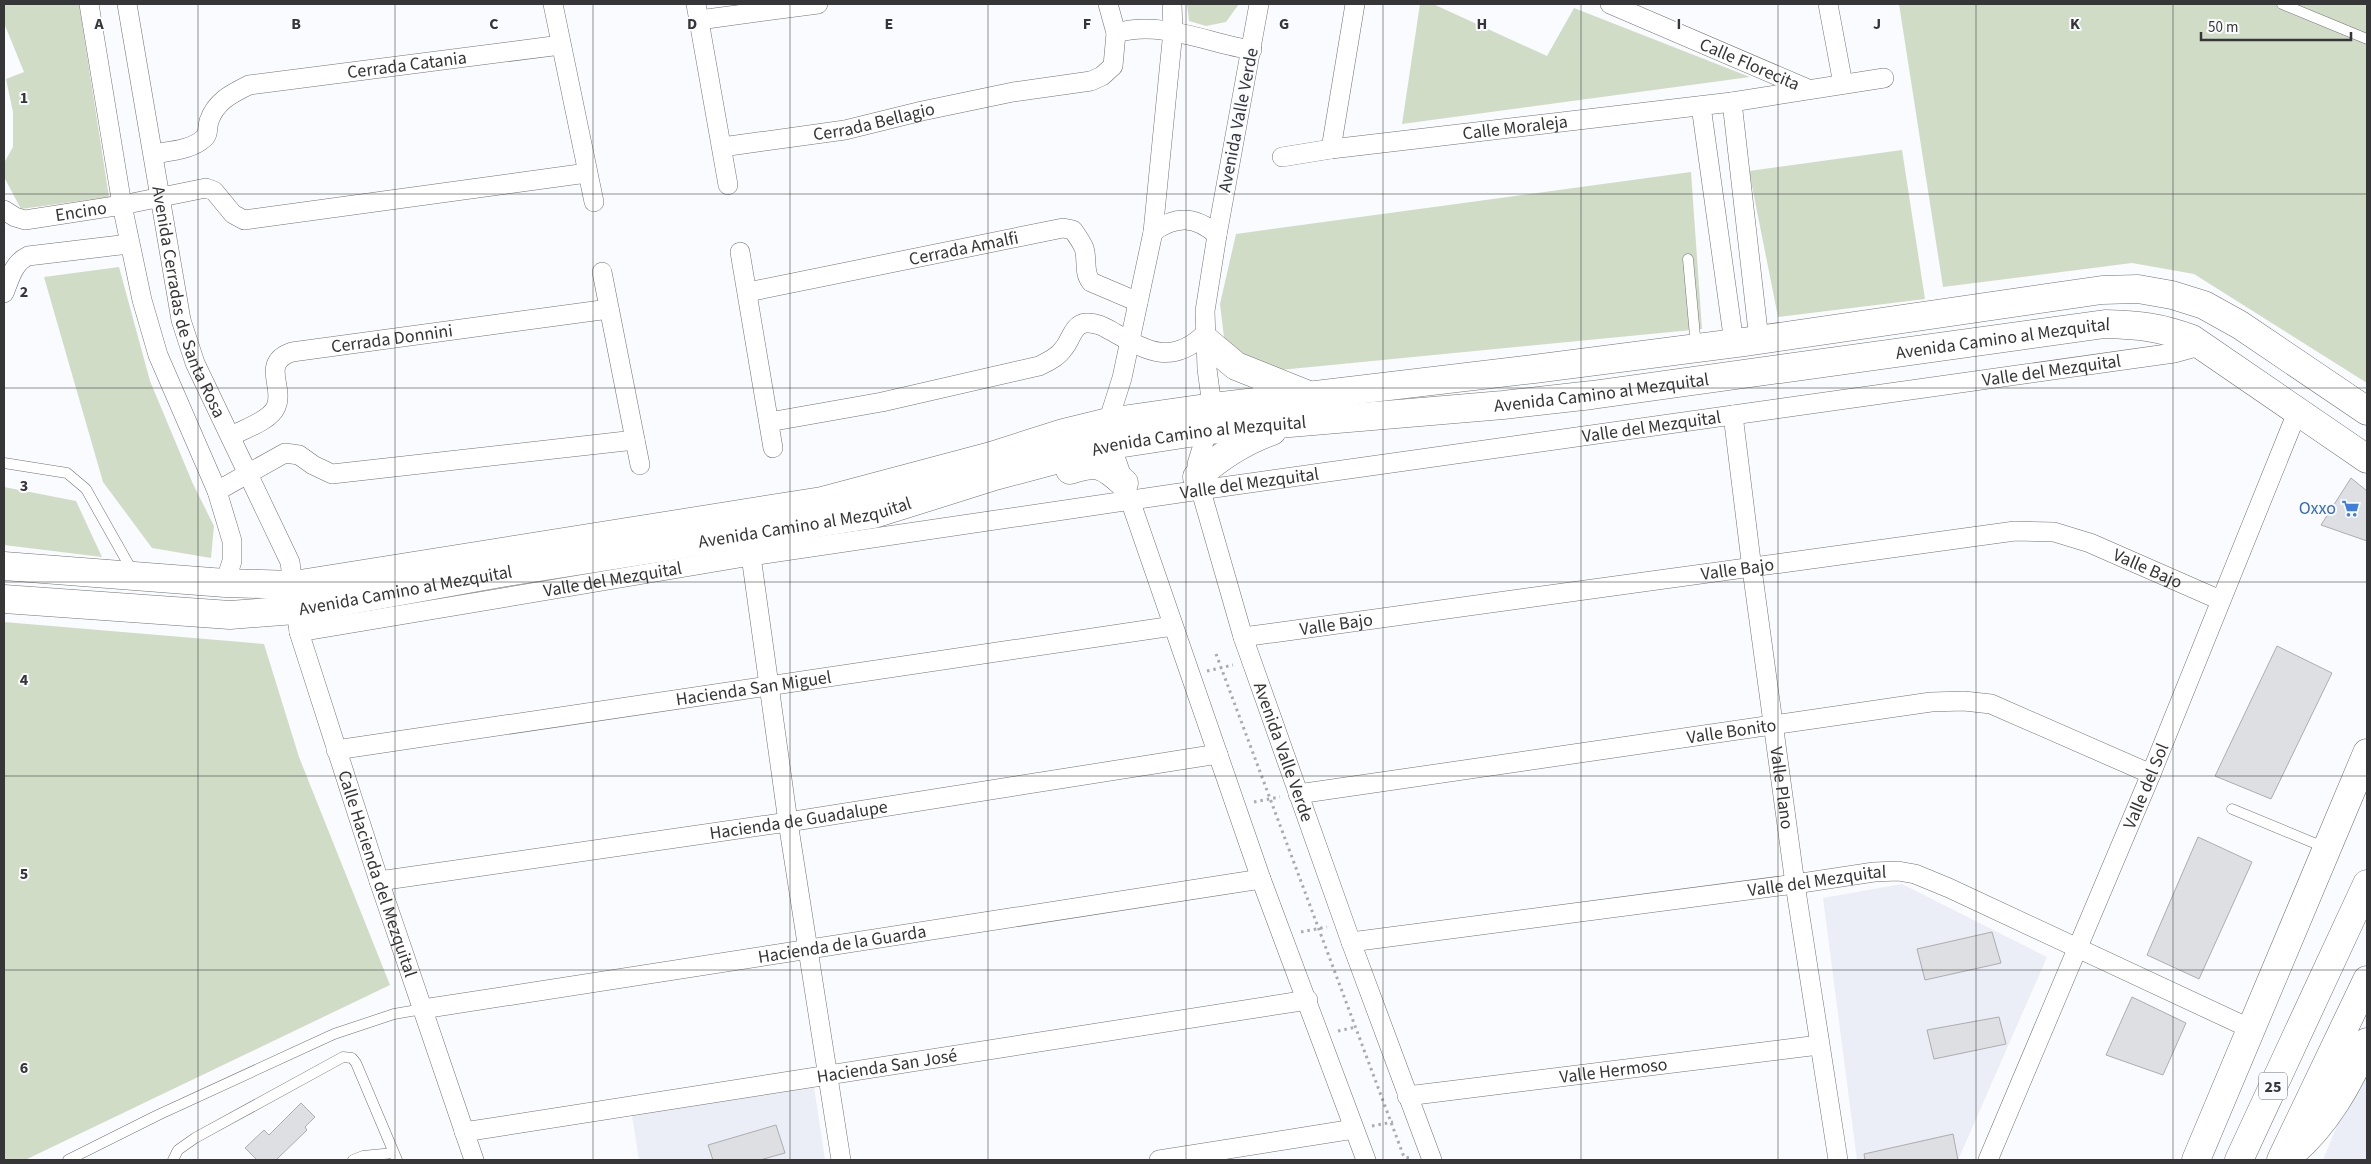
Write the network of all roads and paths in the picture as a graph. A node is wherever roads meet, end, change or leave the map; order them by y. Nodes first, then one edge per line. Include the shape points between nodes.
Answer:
1 (89, 4) edge
2 (127, 4) edge
3 (553, 4) edge
4 (818, 4) edge
5 (1108, 4) edge
6 (1172, 4) edge
7 (1259, 4) edge
8 (1355, 4) edge
9 (1610, 4) edge
10 (1828, 4) edge
11 (2282, 4) edge
12 (698, 12) edge
13 (1173, 31) junction
14 (1116, 33) junction
15 (2367, 39) edge
16 (560, 45) junction
17 (1252, 50) junction
18 (1884, 78) dead end
19 (1843, 84) junction
20 (1808, 89) junction
21 (1732, 102) junction
22 (1701, 106) junction
23 (722, 147) junction
24 (1331, 149) junction
25 (154, 154) junction
26 (1282, 157) dead end
27 (587, 173) junction
28 (728, 185) dead end
29 (160, 198) junction
30 (1744, 198) junction
31 (1713, 201) junction
32 (594, 202) dead end
33 (122, 205) junction
34 (4, 210) edge
35 (1153, 232) junction
36 (1216, 235) junction
37 (129, 244) junction
38 (740, 252) dead end
39 (1688, 259) dead end
40 (602, 272) dead end
41 (748, 292) junction
42 (4, 293) edge
43 (1138, 302) junction
44 (609, 309) junction
45 (1205, 337) junction
46 (1129, 341) junction
47 (2202, 345) junction
48 (1696, 348) junction
49 (1747, 349) junction
50 (1779, 370) junction
51 (1723, 376) junction
52 (1305, 408) junction
53 (2298, 410) junction
54 (2367, 410) edge
55 (1733, 415) junction
56 (1211, 418) junction
57 (769, 422) junction
58 (1109, 434) junction
59 (231, 436) junction
60 (635, 440) junction
61 (773, 448) dead end
62 (2367, 459) edge
63 (4, 463) edge
64 (640, 465) dead end
65 (248, 475) junction
66 (1198, 483) junction
67 (217, 491) junction
68 (1127, 491) junction
69 (874, 514) junction
70 (751, 556) junction
71 (4, 566) edge
72 (1752, 569) junction
73 (136, 576) junction
74 (225, 583) junction
75 (4, 600) edge
76 (2220, 600) junction
77 (296, 609) junction
78 (1173, 626) junction
79 (1243, 637) junction
80 (1216, 654) dead end
81 (1251, 660) junction
82 (1221, 667) junction
83 (1190, 675) junction
84 (768, 686) junction
85 (1774, 725) junction
86 (336, 750) junction
87 (2367, 753) edge
88 (1218, 754) junction
89 (2151, 774) junction
90 (1298, 794) junction
91 (1270, 799) junction
92 (1235, 805) junction
93 (2232, 809) dead end
94 (788, 822) junction
95 (2327, 849) junction
96 (1261, 879) junction
97 (379, 882) junction
98 (1795, 884) junction
99 (2367, 884) edge
100 (1344, 923) junction
101 (1318, 929) junction
102 (1283, 936) junction
103 (1351, 942) junction
104 (808, 948) junction
105 (2076, 948) junction
106 (2367, 980) edge
107 (1308, 1000) junction
108 (423, 1009) junction
109 (1380, 1022) junction
110 (1355, 1027) junction
111 (2251, 1028) junction
112 (1320, 1034) junction
113 (2367, 1042) edge
114 (1819, 1045) junction
115 (828, 1077) junction
116 (1407, 1096) junction
117 (1416, 1118) junction
118 (1392, 1123) junction
119 (1354, 1129) junction
120 (464, 1132) junction
121 (1253, 1152) edge
122 (396, 1157) edge
123 (68, 1160) edge
124 (174, 1160) edge
125 (353, 1160) edge
126 (474, 1160) edge
127 (841, 1160) edge
128 (1159, 1160) edge
129 (1366, 1160) edge
130 (1416, 1160) edge
131 (1432, 1160) edge
132 (1838, 1160) edge
133 (1988, 1160) edge
134 (2196, 1160) edge
135 (2239, 1160) edge
136 (2283, 1160) edge

1 - 33 street, Avenida Cerradas de Santa Rosa
2 - 25 street, Avenida Cerradas de Santa Rosa
3 - 16 street
4 - 12 street
5 - 14 street, Cerrada Bellagio
6 - 13 street
7 - 17 street, Avenida Valle Verde
8 - 24 street
9 - 20 street, Calle Florecita
10 - 19 street
11 - 15 lane
12 - 23 street
13 - 14 street via 1139,28
13 - 17 street
13 - 35 street
14 - 23 street, Cerrada Bellagio via 1113,66 1091,81 1013,92 845,130
16 - 25 street, Cerrada Catania via 249,85 218,104 209,122 207,136 201,141
16 - 27 street
17 - 36 street, Avenida Valle Verde
18 - 19 street, Calle Moraleja
19 - 20 street, Calle Moraleja
20 - 21 street, Calle Moraleja
21 - 22 street, Calle Moraleja
21 - 30 street
22 - 24 street, Calle Moraleja
22 - 31 street
23 - 28 street
24 - 26 street, Calle Moraleja
25 - 29 street, Avenida Cerradas de Santa Rosa
27 - 29 street via 244,220 233,214 214,190 206,188
27 - 32 street
29 - 33 street, Encino
29 - 59 street, Avenida Cerradas de Santa Rosa via 181,320 195,363
30 - 31 street
30 - 49 street
31 - 49 street
33 - 34 street, Encino via 25,220
33 - 37 street, Avenida Cerradas de Santa Rosa
35 - 36 street via 1171,222 1192,220 1206,225
35 - 43 street
36 - 45 street, Avenida Valle Verde via 1205,311
37 - 42 street via 28,256 14,268
37 - 67 street, Avenida Cerradas de Santa Rosa via 158,356
38 - 41 street
39 - 48 lane
40 - 44 street
41 - 43 street, Cerrada Amalfi via 1063,228 1073,230 1080,239 1086,259 1085,271 1091,282
41 - 57 street
43 - 46 street
44 - 59 street, Cerrada Donnini via 286,354 275,368 278,398 272,413
44 - 60 street
45 - 46 street via 1176,352 1151,352
45 - 52 main road via 1236,366
45 - 56 street, Avenida Valle Verde
46 - 57 street via 1100,325 1086,323 1075,329 1055,358 1039,366 882,402
46 - 58 street
47 - 50 main road, Avenida Camino al Mezquital via 2167,330 2105,324
47 - 53 main road, Avenida Camino al Mezquital
47 - 55 street, Valle del Mezquital via 2174,353
48 - 49 main road, Avenida Camino al Mezquital
48 - 52 main road, Avenida Camino al Mezquital via 1534,370
49 - 50 main road
49 - 51 main road
49 - 54 main road, Avenida Camino al Mezquital via 2102,290 2138,289 2204,305 2240,324
50 - 51 main road, Avenida Camino al Mezquital
51 - 52 main road, Avenida Camino al Mezquital via 1503,405
52 - 56 main road, Avenida Camino al Mezquital
52 - 66 main road via 1222,457
53 - 62 main road, Avenida Camino al Mezquital
53 - 76 street, Valle del Sol
55 - 66 street, Valle del Mezquital
55 - 72 street, Valle Plano
56 - 58 main road, Avenida Camino al Mezquital
56 - 66 street, Avenida Valle Verde via 1197,464
57 - 61 street
58 - 68 street
58 - 69 main road, Avenida Camino al Mezquital via 995,476
58 - 77 main road, Avenida Camino al Mezquital via 1063,433 991,456 822,501
59 - 65 street, Avenida Cerradas de Santa Rosa
60 - 64 street
60 - 65 street via 332,474 300,455 285,453
63 - 73 lane via 67,473 77,479
65 - 67 street
65 - 77 street, Avenida Cerradas de Santa Rosa via 290,562
66 - 68 street, Valle del Mezquital
66 - 79 street, Avenida Valle Verde
67 - 74 street, Avenida Cerradas de Santa Rosa via 232,541 232,561
68 - 69 main road via 1103,466 1088,464 956,506
68 - 70 street, Valle del Mezquital
68 - 78 street
69 - 77 main road, Avenida Camino al Mezquital
70 - 77 street, Valle del Mezquital
70 - 84 street
71 - 73 main road, Avenida Camino al Mezquital
72 - 76 street, Valle Bajo via 2015,531 2054,532 2090,543
72 - 79 street, Valle Bajo
72 - 85 street, Valle Plano
73 - 74 main road, Avenida Camino al Mezquital
74 - 77 main road, Avenida Camino al Mezquital
75 - 77 main road, Avenida Camino al Mezquital via 230,615
76 - 89 street, Valle del Sol
77 - 86 street, Calle Hacienda del Mezquital
78 - 83 street
78 - 84 street, Hacienda San Miguel
79 - 81 street, Avenida Valle Verde
80 - 82 path
81 - 82 path
81 - 90 street, Avenida Valle Verde
82 - 83 path
82 - 91 path
83 - 88 street
84 - 86 street, Hacienda San Miguel
84 - 94 street
85 - 89 street, Valle Bonito via 1932,702 1991,704
85 - 90 street, Valle Bonito
85 - 98 street, Valle Plano
86 - 97 street, Calle Hacienda del Mezquital
87 - 95 main road
88 - 92 street
88 - 94 street, Hacienda de Guadalupe
89 - 105 street, Valle del Sol
90 - 91 path
90 - 100 street, Avenida Valle Verde
91 - 92 path
91 - 101 path
92 - 96 street
93 - 95 lane
94 - 97 street, Hacienda de Guadalupe
94 - 104 street
95 - 111 main road
96 - 102 street
96 - 104 street, Hacienda de la Guarda
97 - 108 street, Calle Hacienda del Mezquital
98 - 103 street, Valle del Mezquital
98 - 105 street, Valle del Mezquital via 1874,872 1915,874
98 - 114 street, Valle Plano
99 - 135 main road, 25
100 - 101 path
100 - 103 street, Avenida Valle Verde
101 - 102 path
101 - 110 path
102 - 107 street
103 - 109 street, Avenida Valle Verde
104 - 108 street, Hacienda de la Guarda
104 - 115 street
105 - 111 street, Valle del Mezquital
105 - 133 street, Valle del Sol
106 - 136 main road, 25
107 - 112 street
107 - 115 street, Hacienda San José
108 - 120 street, Calle Hacienda del Mezquital
108 - 123 lane via 394,1014 334,1034
109 - 110 path
109 - 116 street, Avenida Valle Verde
110 - 112 path
110 - 118 path
111 - 134 main road
112 - 119 street
113 - 136 main road via 2357,1073 2316,1131
114 - 116 street, Valle Hermoso
114 - 132 street, Valle Plano
115 - 120 street, Hacienda San José
115 - 127 street
116 - 117 street, Avenida Valle Verde
117 - 118 path
117 - 131 street, Avenida Valle Verde
118 - 119 path
118 - 130 path via 1404,1157
119 - 121 street
119 - 129 street
120 - 126 street, Calle Hacienda del Mezquital
121 - 128 street
122 - 124 lane via 356,1063 352,1058 343,1057 195,1138 178,1150
122 - 125 lane via 363,1156

